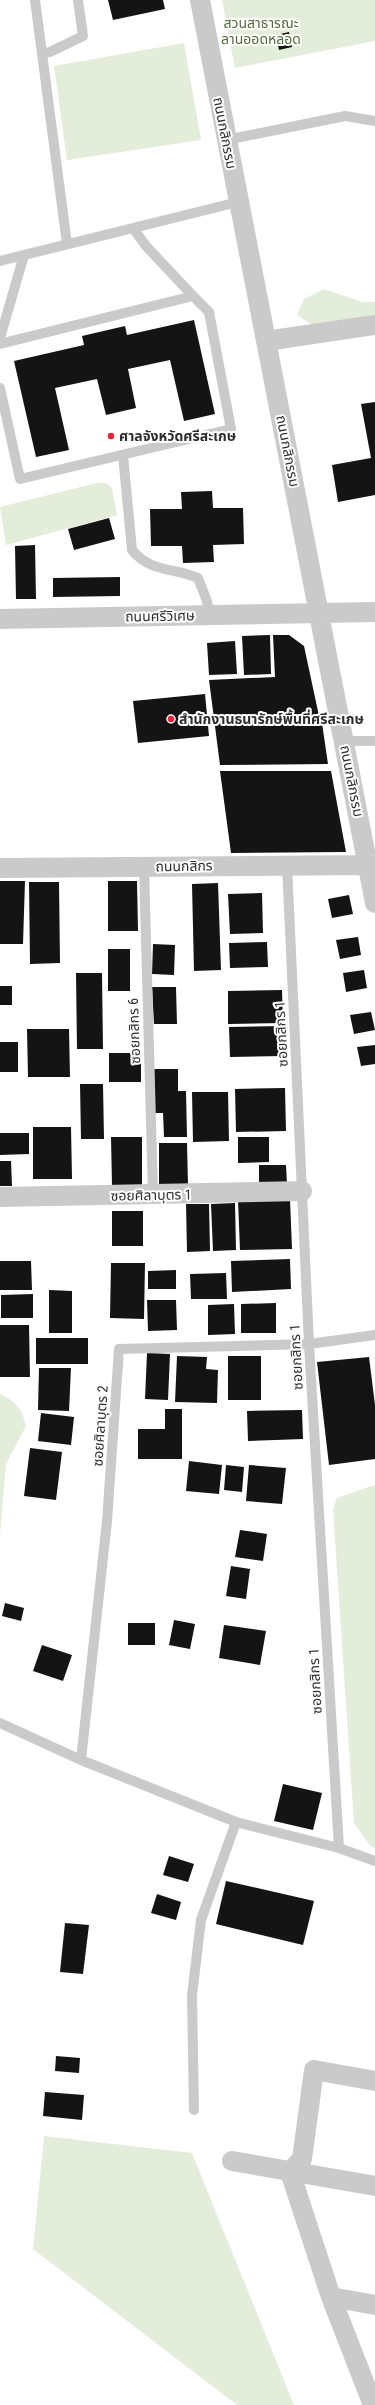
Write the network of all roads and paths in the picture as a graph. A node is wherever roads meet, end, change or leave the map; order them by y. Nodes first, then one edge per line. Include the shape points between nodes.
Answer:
1 (35, 0) edge
2 (78, 0) edge
3 (200, 0) edge
4 (42, 53) junction
5 (375, 121) edge
6 (226, 140) junction
7 (238, 202) junction
8 (133, 228) junction
9 (67, 244) junction
10 (24, 255) junction
11 (0, 260) edge
12 (193, 296) junction
13 (375, 325) edge
14 (0, 338) edge
15 (266, 341) junction
16 (0, 344) edge
17 (0, 388) edge
18 (123, 455) junction
19 (375, 612) edge
20 (320, 613) junction
21 (209, 615) junction
22 (0, 619) edge
23 (375, 740) edge
24 (344, 741) junction
25 (287, 865) junction
26 (367, 865) junction
27 (144, 866) junction
28 (0, 868) edge
29 (375, 903) edge
30 (302, 1191) junction
31 (153, 1195) junction
32 (0, 1197) edge
33 (375, 1334) edge
34 (309, 1344) junction
35 (0, 1723) edge
36 (81, 1760) junction
37 (236, 1822) junction
38 (339, 1848) junction
39 (375, 1861) edge
40 (375, 2081) edge
41 (194, 2110) dead end
42 (232, 2161) dead end
43 (290, 2172) junction
44 (375, 2186) edge
45 (331, 2297) junction
46 (375, 2305) edge
47 (373, 2405) edge

1 - 4 lane
2 - 4 lane via 83,36 50,52
3 - 6 street, ถนนกสิกรรม
4 - 9 lane
5 - 6 lane via 345,116
6 - 7 street, ถนนกสิกรรม
7 - 8 lane
7 - 15 street, ถนนกสิกรรม
8 - 9 lane
8 - 12 lane via 146,246
9 - 10 lane
10 - 11 lane
10 - 14 lane
12 - 16 lane
12 - 18 lane via 208,312 231,429
13 - 15 street
15 - 20 street, ถนนกสิกรรม
17 - 18 lane via 20,479
18 - 21 lane via 132,550 140,560 155,568 198,578
19 - 20 street, ถนนศรีวิเศษ
20 - 21 street, ถนนศรีวิเศษ
20 - 24 street, ถนนกสิกรรม
21 - 22 street, ถนนศรีวิเศษ
23 - 24 lane
24 - 26 street, ถนนกสิกรรม
25 - 26 street, ถนนกสิกร
25 - 27 street, ถนนกสิกร
25 - 30 lane, ซอยกสิกร 1
26 - 29 street, ถนนกสิกรรม
27 - 28 street, ถนนกสิกร
27 - 31 lane, ซอยกสิกร 6
30 - 31 street, ซอยศิลาบุตร 1
30 - 34 lane, ซอยกสิกร 1
31 - 32 street, ซอยศิลาบุตร 1
33 - 34 lane, ซอยศิลาบุตร 2
34 - 36 lane, ซอยศิลาบุตร 2 via 119,1349 106,1521
34 - 38 lane, ซอยกสิกร 1
35 - 36 lane
36 - 37 lane
37 - 38 lane
37 - 41 lane via 201,1920 192,1995
38 - 39 lane
40 - 43 street via 314,2070 302,2158
42 - 43 street
43 - 44 street
43 - 45 street
45 - 46 street
45 - 47 street

